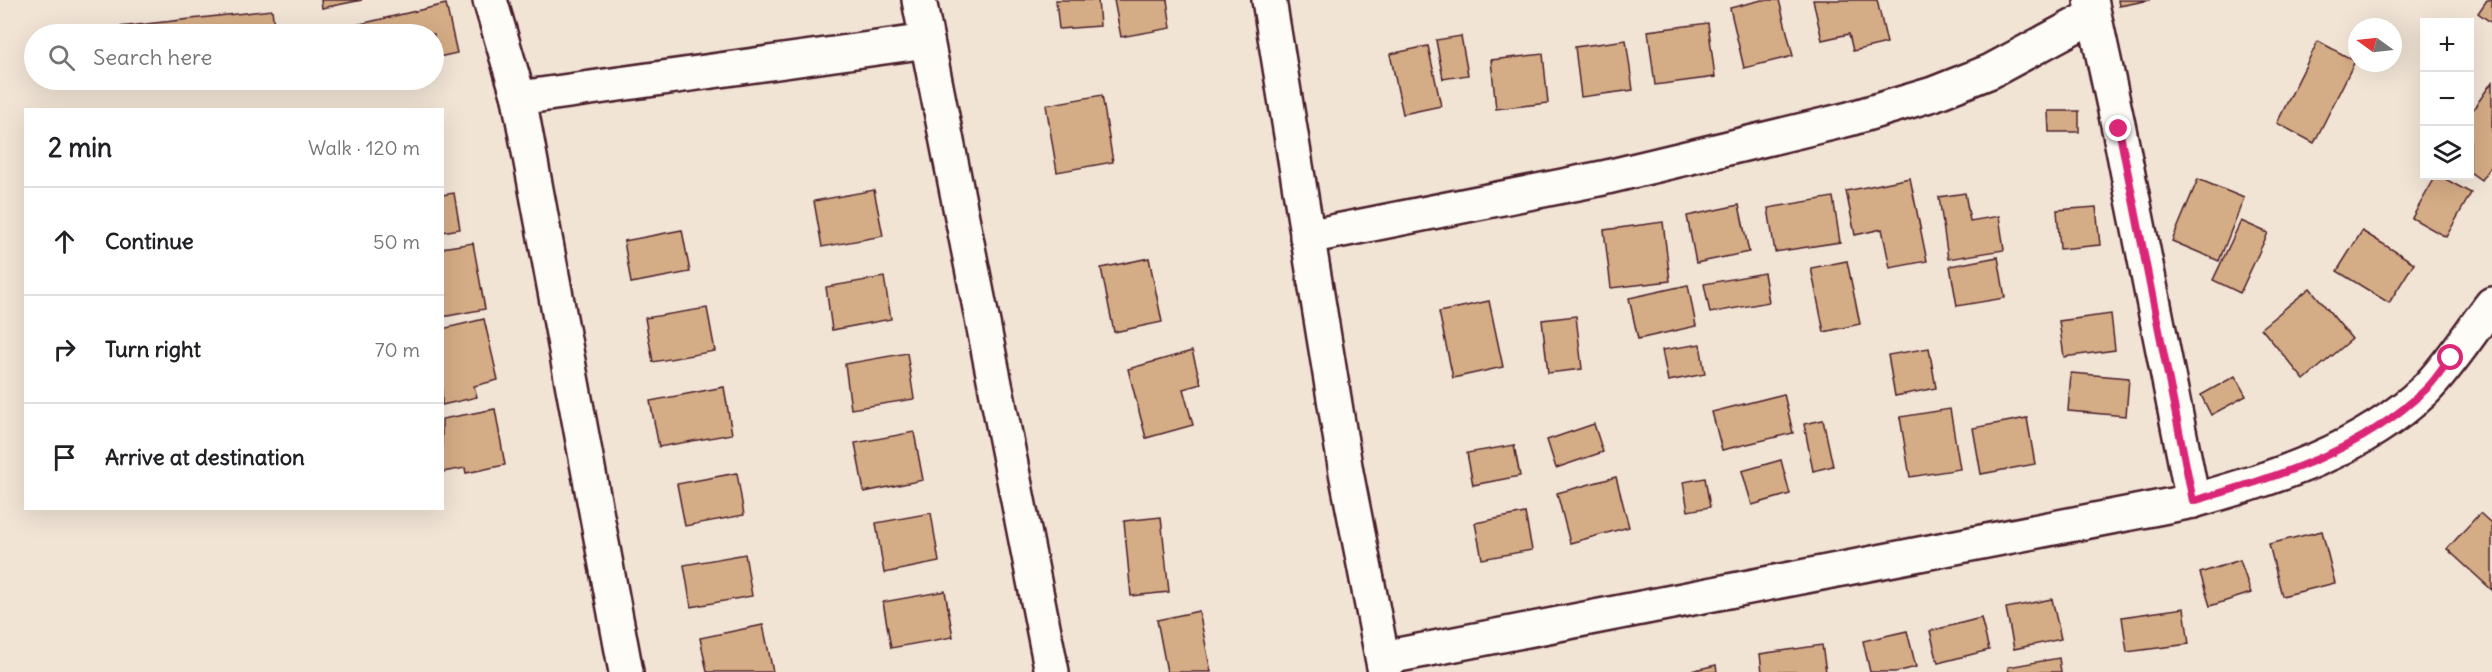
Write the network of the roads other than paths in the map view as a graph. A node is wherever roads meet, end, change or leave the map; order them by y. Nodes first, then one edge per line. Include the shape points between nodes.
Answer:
1 (490, 0) edge
2 (919, 0) edge
3 (1269, 0) edge
4 (2092, 8) edge
5 (927, 41) junction
6 (519, 98) junction
7 (1307, 237) junction
8 (2492, 303) edge
9 (2193, 501) junction
10 (1384, 665) edge
11 (626, 672) edge
12 (1052, 672) edge

1 - 6 street
2 - 5 street
3 - 7 street
4 - 7 street via 1991,71 1933,94 1849,119 1603,178
4 - 9 street
5 - 6 street
5 - 12 street
6 - 11 street
7 - 10 street via 1346,472
8 - 9 street via 2427,388 2395,417 2316,461 2268,480
9 - 10 street

